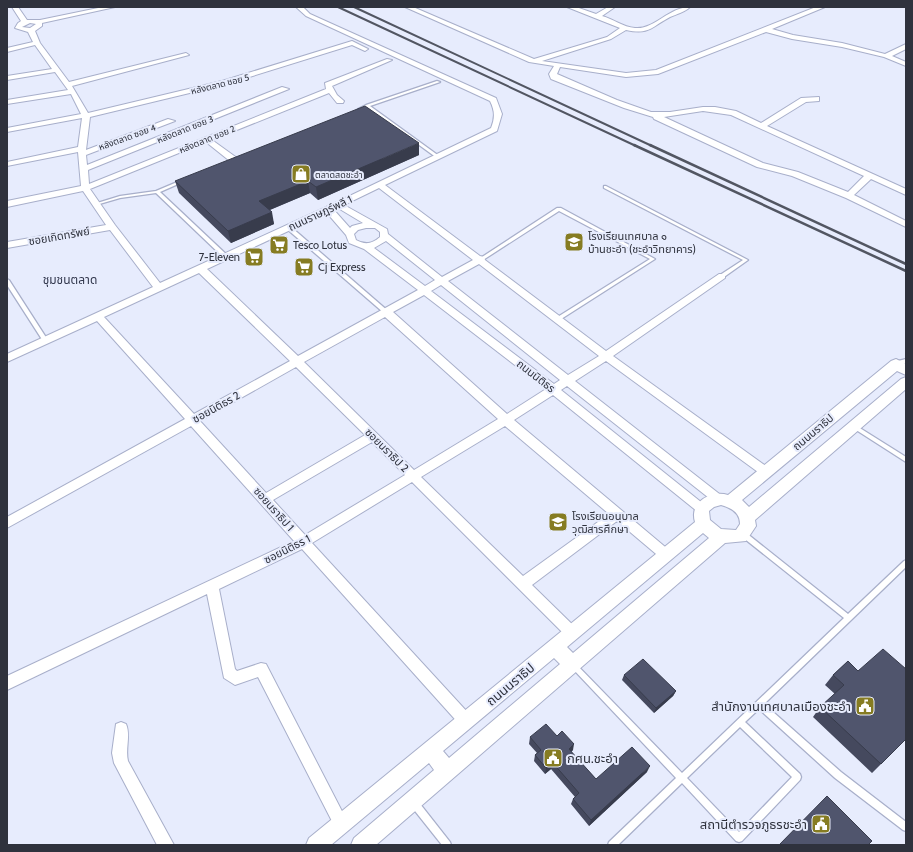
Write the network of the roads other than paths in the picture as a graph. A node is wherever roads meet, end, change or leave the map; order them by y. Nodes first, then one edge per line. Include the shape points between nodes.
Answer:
1 (15, 7) edge
2 (112, 7) edge
3 (298, 7) edge
4 (408, 7) edge
5 (570, 7) edge
6 (612, 7) edge
7 (688, 7) edge
8 (822, 7) edge
9 (597, 16) junction
10 (25, 22) junction
11 (40, 22) junction
12 (624, 28) junction
13 (31, 30) junction
14 (767, 30) junction
15 (37, 43) junction
16 (906, 46) edge
17 (7, 50) edge
18 (186, 55) dead end
19 (886, 56) junction
20 (389, 60) junction
21 (531, 61) junction
22 (906, 64) edge
23 (558, 65) junction
24 (57, 70) junction
25 (7, 78) edge
26 (438, 82) junction
27 (67, 85) junction
28 (285, 89) dead end
29 (329, 90) junction
30 (72, 92) junction
31 (816, 99) dead end
32 (340, 101) dead end
33 (7, 102) edge
34 (495, 103) junction
35 (367, 106) junction
36 (352, 112) edge
37 (653, 115) junction
38 (86, 116) junction
39 (171, 121) dead end
40 (761, 126) junction
41 (7, 130) edge
42 (206, 139) junction
43 (82, 152) junction
44 (438, 157) junction
45 (234, 160) edge
46 (7, 164) edge
47 (84, 169) junction
48 (870, 175) junction
49 (185, 180) edge
50 (380, 185) junction
51 (605, 187) dead end
52 (85, 188) junction
53 (157, 192) junction
54 (906, 192) edge
55 (849, 196) junction
56 (7, 204) edge
57 (96, 204) junction
58 (338, 205) junction
59 (328, 209) junction
60 (906, 224) edge
61 (372, 225) junction
62 (112, 227) junction
63 (289, 228) junction
64 (350, 234) junction
65 (385, 236) junction
66 (7, 245) edge
67 (366, 246) junction
68 (226, 257) junction
69 (481, 259) junction
70 (201, 269) junction
71 (722, 276) joint
72 (7, 281) edge
73 (440, 281) junction
74 (159, 288) junction
75 (424, 290) junction
76 (386, 312) junction
77 (98, 316) junction
78 (558, 319) junction
79 (45, 340) junction
80 (606, 356) junction
81 (7, 358) edge
82 (298, 362) junction
83 (903, 365) edge
84 (567, 381) junction
85 (906, 382) edge
86 (553, 390) junction
87 (836, 414) junction
88 (194, 420) junction
89 (506, 420) junction
90 (855, 427) junction
91 (373, 436) junction
92 (906, 460) edge
93 (766, 472) junction
94 (414, 476) junction
95 (265, 499) junction
96 (724, 500) junction
97 (617, 514) junction
98 (703, 516) junction
99 (748, 517) junction
100 (7, 523) edge
101 (743, 534) junction
102 (721, 537) junction
103 (304, 542) junction
104 (666, 555) junction
105 (906, 563) edge
106 (523, 584) junction
107 (212, 587) junction
108 (848, 618) junction
109 (572, 633) junction
110 (555, 647) junction
111 (572, 664) junction
112 (7, 683) edge
113 (760, 704) junction
114 (466, 721) junction
115 (740, 722) junction
116 (121, 729) dead end
117 (430, 750) junction
118 (447, 771) junction
119 (682, 778) junction
120 (412, 801) junction
121 (341, 824) junction
122 (906, 827) edge
123 (166, 845) edge
124 (316, 845) edge
125 (361, 845) edge
126 (447, 845) edge
127 (612, 845) edge

1 - 10 street
2 - 11 street
3 - 34 street via 308,15
4 - 21 street
5 - 9 street
6 - 9 street
7 - 12 street via 647,29
8 - 14 street
9 - 12 street
10 - 11 street
10 - 13 street via 15,28
11 - 13 street via 39,27
12 - 21 street via 609,38
13 - 15 street
14 - 19 street
14 - 23 street via 658,72 626,75
15 - 17 street
15 - 24 street
16 - 19 street
18 - 27 street
19 - 22 street
20 - 26 street
20 - 29 street via 333,82 328,85
20 - 38 street, หลังตลาด ซอย 5 via 352,44 295,64
21 - 23 street
23 - 37 street via 552,74 554,77
24 - 25 street
24 - 27 street
26 - 34 street
26 - 35 lane
27 - 30 street
28 - 47 street, หลังตลาด ซอย 3
29 - 32 street
29 - 42 street, หลังตลาด ซอย 2
30 - 33 street
30 - 38 street
31 - 40 street via 804,100
34 - 44 street, ถนนราษฎร์พลี 1 via 498,122 494,130
35 - 36 lane
35 - 44 lane
37 - 40 street via 717,109 733,113
37 - 55 street via 760,165 795,174
38 - 41 street, หลังตลาด ซอย 5
38 - 43 street
39 - 43 street, หลังตลาด ซอย 4
40 - 48 street
42 - 45 street
42 - 52 street, หลังตลาด ซอย 2
43 - 46 street, หลังตลาด ซอย 4
43 - 47 street
44 - 50 street, ถนนราษฎร์พลี 1
47 - 52 street
48 - 54 street
48 - 55 street
49 - 53 lane
50 - 58 street, ถนนราษฎร์พลี 1
50 - 69 street
51 - 71 lane via 746,260
52 - 56 street, หลังตลาด ซอย 2
52 - 57 street
53 - 57 lane via 120,197
53 - 68 lane
55 - 60 street
57 - 62 street
58 - 59 street, ถนนราษฎร์พลี 1
58 - 61 street
59 - 63 street, ถนนราษฎร์พลี 1
59 - 64 street
61 - 64 street via 360,226
61 - 65 street via 381,228
62 - 66 street, ซอยเกิดทรัพย์
62 - 74 street
63 - 68 street, ถนนราษฎร์พลี 1
63 - 76 lane
64 - 67 street via 355,244
65 - 67 street via 377,244
65 - 73 street, ถนนนิติธร
67 - 75 street, ถนนนิติธร
68 - 70 street, ถนนราษฎร์พลี 1
69 - 73 street, ซอยนิติธร 2
69 - 78 street
69 - 78 lane via 559,209 653,259
70 - 74 street, ถนนราษฎร์พลี 1
70 - 82 street, ซอยนราธิป 2
71 - 80 street, ซอยนิติธร 1
72 - 79 lane
73 - 75 street, ซอยนิติธร 2
73 - 84 street, ถนนนิติธร
74 - 77 street, ถนนราษฎร์พลี 1
75 - 76 street, ซอยนิติธร 2
75 - 86 street, ถนนนิติธร
76 - 82 street, ซอยนิติธร 2
76 - 89 street
77 - 79 street, ถนนราษฎร์พลี 1
77 - 88 street, ซอยนราธิป 1
78 - 80 street
79 - 81 street, ถนนราษฎร์พลี 1
80 - 84 street, ซอยนิติธร 1
80 - 93 street
82 - 88 street, ซอยนิติธร 2
82 - 91 street, ซอยนราธิป 2
83 - 87 street, ถนนนราธิป
84 - 86 street, ซอยนิติธร 1
84 - 96 street, ถนนนิติธร
85 - 90 street, ถนนนราธิป
86 - 89 street, ซอยนิติธร 1
86 - 98 street, ถนนนิติธร
87 - 90 street
87 - 93 street, ถนนนราธิป
88 - 95 street, ซอยนราธิป 1
88 - 100 street, ซอยนิติธร 2
89 - 94 street, ซอยนิติธร 1
89 - 97 street
90 - 92 lane
90 - 99 street, ถนนนราธิป
91 - 94 street, ซอยนราธิป 2
91 - 95 street
93 - 96 street, ถนนนราธิป
94 - 103 street, ซอยนิติธร 1
94 - 106 street, ซอยนราธิป 2
95 - 103 street, ซอยนราธิป 1
96 - 98 street via 707,502
96 - 99 street via 742,508
97 - 104 street
97 - 106 street
98 - 102 street via 710,532
98 - 104 street, ถนนนราธิป
99 - 101 street via 748,526
101 - 102 street via 734,538
101 - 108 lane
102 - 111 street
103 - 107 street, ซอยนิติธร 1
103 - 114 street, ซอยนราธิป 1
104 - 109 street, ถนนนราธิป
105 - 108 lane
106 - 109 street, ซอยนราธิป 2
107 - 112 street, ซอยนิติธร 1
107 - 121 street via 229,673 236,678 261,669
108 - 113 lane
109 - 110 street, ถนนนราธิป
110 - 111 street
110 - 114 street, ถนนนราธิป
111 - 118 street
111 - 119 lane
113 - 115 lane
113 - 122 lane via 838,775
114 - 117 street, ถนนนราธิป
115 - 119 lane
115 - 119 lane via 797,777 739,838
116 - 123 street via 121,763
117 - 118 street
117 - 121 street, ถนนนราธิป
118 - 120 street
119 - 127 lane
120 - 125 street
120 - 126 lane
121 - 124 street, ถนนนราธิป

